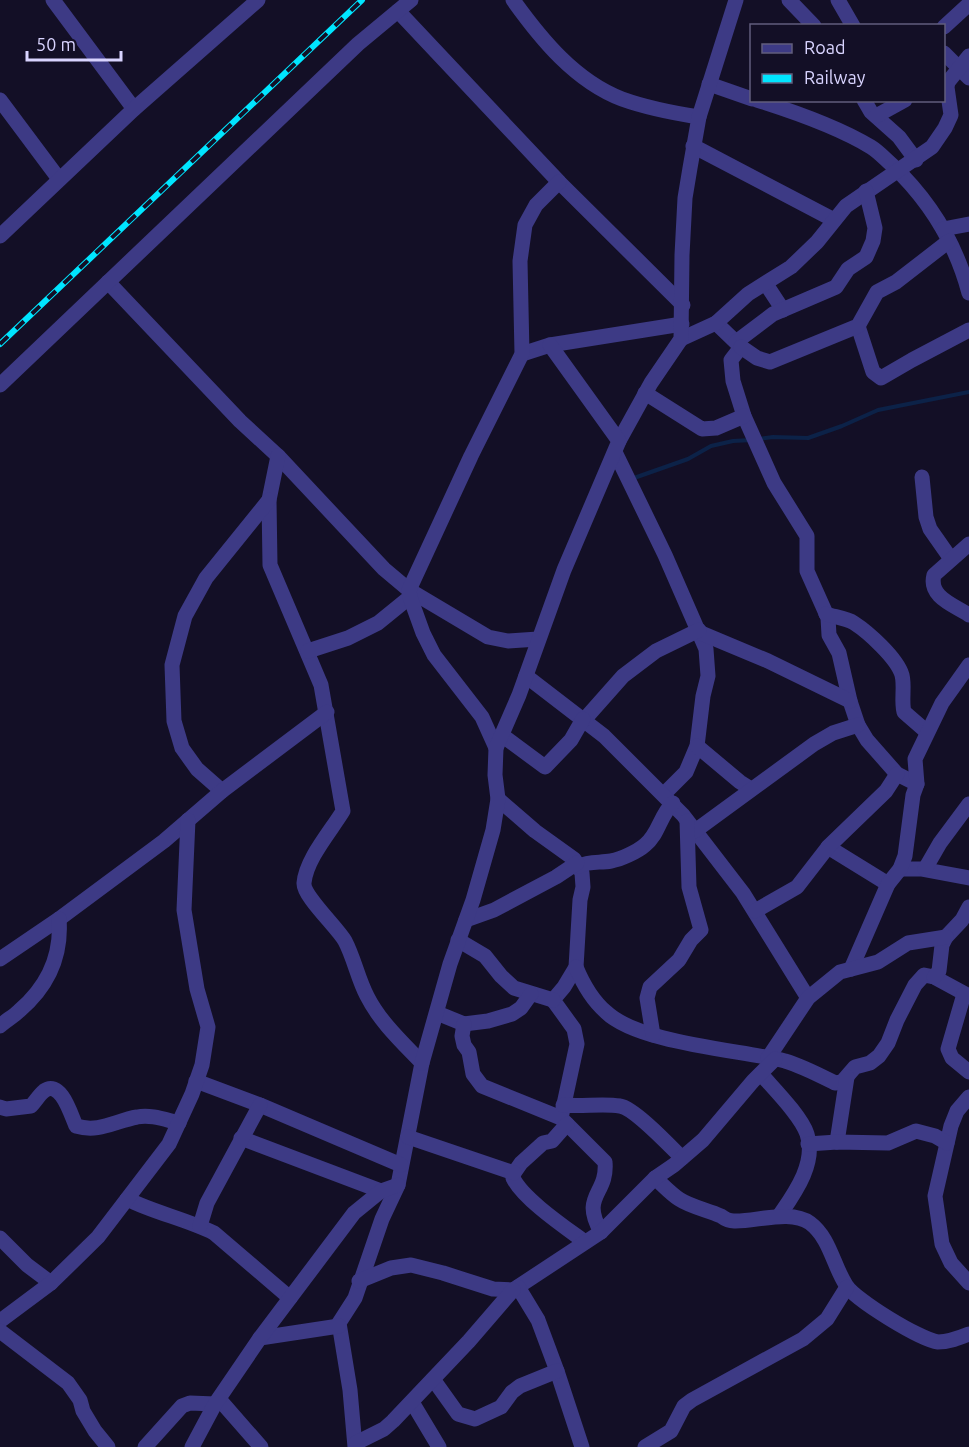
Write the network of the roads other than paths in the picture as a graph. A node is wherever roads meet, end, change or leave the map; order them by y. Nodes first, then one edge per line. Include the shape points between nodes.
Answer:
1 (258, 0) edge
2 (411, 0) edge
3 (513, 0) edge
4 (736, 0) edge
5 (789, 0) edge
6 (838, 0) edge
7 (58, 2) edge
8 (969, 3) edge
9 (398, 11) junction
10 (812, 24) edge
11 (852, 24) edge
12 (945, 26) edge
13 (945, 54) edge
14 (966, 67) edge
15 (709, 84) junction
16 (946, 84) edge
17 (750, 98) edge
18 (0, 100) edge
19 (763, 102) edge
20 (866, 102) edge
21 (901, 102) edge
22 (135, 109) junction
23 (876, 116) junction
24 (699, 117) junction
25 (693, 146) junction
26 (916, 159) junction
27 (897, 171) junction
28 (59, 179) junction
29 (559, 182) junction
30 (866, 191) junction
31 (834, 220) junction
32 (969, 224) edge
33 (946, 235) junction
34 (0, 236) edge
35 (108, 282) junction
36 (766, 284) junction
37 (969, 293) edge
38 (683, 305) junction
39 (783, 310) junction
40 (716, 323) junction
41 (858, 326) junction
42 (969, 330) edge
43 (682, 332) junction
44 (550, 345) junction
45 (739, 345) junction
46 (522, 354) junction
47 (0, 385) edge
48 (645, 393) junction
49 (744, 416) junction
50 (617, 447) junction
51 (278, 456) junction
52 (922, 477) dead end
53 (269, 500) junction
54 (969, 544) edge
55 (951, 558) junction
56 (409, 594) junction
57 (826, 614) junction
58 (969, 615) edge
59 (700, 632) junction
60 (538, 639) junction
61 (308, 651) junction
62 (969, 665) edge
63 (526, 676) junction
64 (850, 701) junction
65 (327, 712) junction
66 (584, 720) junction
67 (858, 725) junction
68 (927, 732) junction
69 (500, 742) junction
70 (698, 746) junction
71 (897, 774) junction
72 (917, 784) junction
73 (752, 789) junction
74 (222, 791) junction
75 (498, 799) junction
76 (668, 799) junction
77 (969, 804) edge
78 (188, 820) junction
79 (691, 826) junction
80 (828, 847) junction
81 (578, 865) junction
82 (900, 869) junction
83 (925, 869) junction
84 (969, 879) edge
85 (888, 884) junction
86 (969, 907) edge
87 (755, 911) junction
88 (59, 919) junction
89 (466, 920) junction
90 (946, 937) junction
91 (458, 940) junction
92 (0, 959) edge
93 (576, 967) junction
94 (850, 969) junction
95 (934, 977) junction
96 (531, 994) junction
97 (966, 995) edge
98 (808, 998) junction
99 (553, 1000) junction
100 (437, 1013) junction
101 (465, 1024) junction
102 (0, 1026) edge
103 (653, 1035) junction
104 (772, 1058) junction
105 (422, 1064) junction
106 (969, 1072) edge
107 (761, 1074) junction
108 (847, 1077) junction
109 (196, 1081) junction
110 (969, 1097) edge
111 (260, 1105) junction
112 (0, 1107) edge
113 (564, 1116) junction
114 (179, 1123) junction
115 (408, 1137) junction
116 (241, 1138) junction
117 (837, 1142) junction
118 (947, 1143) junction
119 (808, 1144) junction
120 (682, 1158) junction
121 (401, 1165) junction
122 (514, 1173) junction
123 (655, 1178) junction
124 (398, 1185) junction
125 (381, 1191) junction
126 (127, 1199) junction
127 (779, 1216) junction
128 (200, 1226) junction
129 (601, 1232) junction
130 (0, 1238) edge
131 (585, 1242) junction
132 (359, 1281) junction
133 (51, 1283) junction
134 (969, 1283) edge
135 (847, 1287) junction
136 (515, 1288) junction
137 (290, 1298) junction
138 (0, 1321) edge
139 (339, 1326) junction
140 (0, 1331) edge
141 (969, 1334) edge
142 (260, 1338) junction
143 (557, 1371) junction
144 (433, 1379) junction
145 (217, 1402) junction
146 (412, 1402) junction
147 (356, 1445) edge
148 (108, 1447) edge
149 (145, 1447) edge
150 (192, 1447) edge
151 (261, 1447) edge
152 (439, 1447) edge
153 (582, 1447) edge
154 (645, 1447) edge

1 - 22 street
2 - 9 street
3 - 24 street via 541,39 588,81 622,99 655,110
4 - 15 street
5 - 10 street
6 - 11 street
7 - 22 street
8 - 12 street
9 - 29 street
9 - 35 street via 358,44
13 - 14 street
14 - 16 street
15 - 17 street
15 - 24 street
16 - 26 street via 951,115 932,147
18 - 28 street
19 - 27 street via 866,144
20 - 23 street
21 - 23 street
22 - 28 street
23 - 26 street
24 - 25 street
25 - 31 street
25 - 38 street via 682,255
26 - 27 street
27 - 30 street
27 - 33 street via 936,215
28 - 34 street
29 - 38 street
29 - 46 street via 536,205 525,225 520,261
30 - 31 street
30 - 39 street via 875,228 866,257 848,269 836,287
31 - 36 street via 802,259
32 - 33 street
33 - 37 street
33 - 41 street via 896,282 877,292
35 - 47 street
35 - 51 street via 240,422
36 - 39 street
36 - 40 street via 748,294
38 - 43 street
39 - 45 street via 764,319
40 - 43 street
40 - 45 street
41 - 42 street via 873,372 881,378
41 - 45 street via 770,362
43 - 44 street
43 - 48 street
44 - 46 street
44 - 50 street
45 - 49 street via 730,365
46 - 56 street
48 - 49 street via 702,429 716,428
48 - 50 street
49 - 57 street via 774,483 807,536 807,571
50 - 59 street
50 - 60 street
51 - 53 street
51 - 56 street
52 - 55 street via 930,530
53 - 61 street via 270,566
53 - 74 street via 206,578 185,616 172,666 174,722 182,748 197,770
54 - 55 street
55 - 58 street via 934,575 933,587
56 - 60 street via 488,637 507,641
56 - 61 street via 378,623
56 - 69 street via 434,655
57 - 64 street
57 - 68 street via 851,621 893,658 901,673 904,712
59 - 64 street
59 - 66 street via 656,651 623,676
59 - 70 street via 708,676
60 - 63 street
61 - 65 street
62 - 68 street
63 - 66 street
63 - 69 street
64 - 67 street
65 - 74 street
65 - 105 street via 343,811 311,861 303,885 345,941 368,998 387,1026
66 - 69 street via 545,767
66 - 76 street
67 - 71 street
67 - 73 street via 814,744
68 - 72 street via 915,759
69 - 75 street via 495,775
70 - 73 street
70 - 76 street
71 - 72 street
71 - 80 street via 886,791
72 - 82 street
73 - 79 street
74 - 78 street
75 - 81 street
75 - 89 street via 493,830
76 - 79 street
76 - 81 street via 658,829 644,846 613,860
77 - 83 street
78 - 88 street
78 - 109 street via 184,910 197,989 208,1027
79 - 87 street
79 - 103 street via 688,887 701,930 679,960 650,987 647,998
80 - 85 street
80 - 87 street via 798,887
81 - 89 street via 494,910
81 - 93 street via 583,887
82 - 83 street
82 - 85 street
83 - 84 street
85 - 94 street
86 - 90 street
87 - 98 street
88 - 92 street
88 - 102 street via 56,957 49,975 41,989
89 - 91 street
90 - 94 street via 908,943 878,962
90 - 95 street via 939,971
91 - 96 street via 485,956 514,988
91 - 100 street
93 - 99 street
93 - 103 street via 589,993 606,1013 627,1027
94 - 98 street via 840,972
95 - 97 street
95 - 108 street via 924,975 915,985 879,1056 855,1067
96 - 99 street
96 - 101 street via 512,1014
97 - 106 street via 948,1049 952,1058
98 - 104 street
99 - 113 street via 574,1029 577,1044
100 - 101 street
100 - 105 street
101 - 113 street via 462,1036 473,1074 482,1086
103 - 104 street
104 - 107 street
104 - 108 street via 836,1083
105 - 115 street
107 - 119 street via 792,1111 807,1134
107 - 120 street via 704,1140
108 - 117 street
109 - 111 street
109 - 114 street
110 - 118 street via 957,1111
111 - 116 street
111 - 121 street
112 - 114 street via 31,1106 44,1091 51,1089 58,1090 64,1098 76,1126 88,1130 135,1117
113 - 120 street via 580,1107 622,1106 636,1114
113 - 122 street via 552,1141 541,1145
113 - 129 street via 605,1162 604,1180 592,1208
114 - 126 street via 169,1144
115 - 121 street
115 - 122 street
116 - 125 street
116 - 128 street via 207,1203
117 - 118 street via 888,1143 916,1131
117 - 119 street
118 - 134 street via 935,1196 942,1245 951,1263
119 - 127 street via 803,1176
120 - 123 street
121 - 124 street
122 - 131 street via 515,1183 533,1201
123 - 127 street via 680,1200 731,1221
123 - 129 street
124 - 125 street
124 - 132 street
125 - 137 street via 354,1213
126 - 128 street
126 - 133 street via 98,1237
127 - 135 street via 808,1221 818,1230
128 - 137 street via 214,1233
129 - 131 street
130 - 133 street
131 - 136 street
132 - 136 street via 391,1268 411,1265 492,1289
132 - 139 street via 355,1298
133 - 138 street
135 - 141 street via 867,1304 937,1342
135 - 154 street via 818,1328 792,1347 692,1400 684,1406 671,1431
136 - 143 street via 538,1320
136 - 144 street
137 - 142 street
139 - 142 street
139 - 147 street
140 - 148 street via 68,1383
142 - 145 street
143 - 144 street via 519,1386 501,1407 475,1419 458,1414
143 - 153 street
144 - 146 street
145 - 149 street via 182,1407
145 - 150 street
145 - 151 street
146 - 147 street via 384,1429
146 - 152 street

